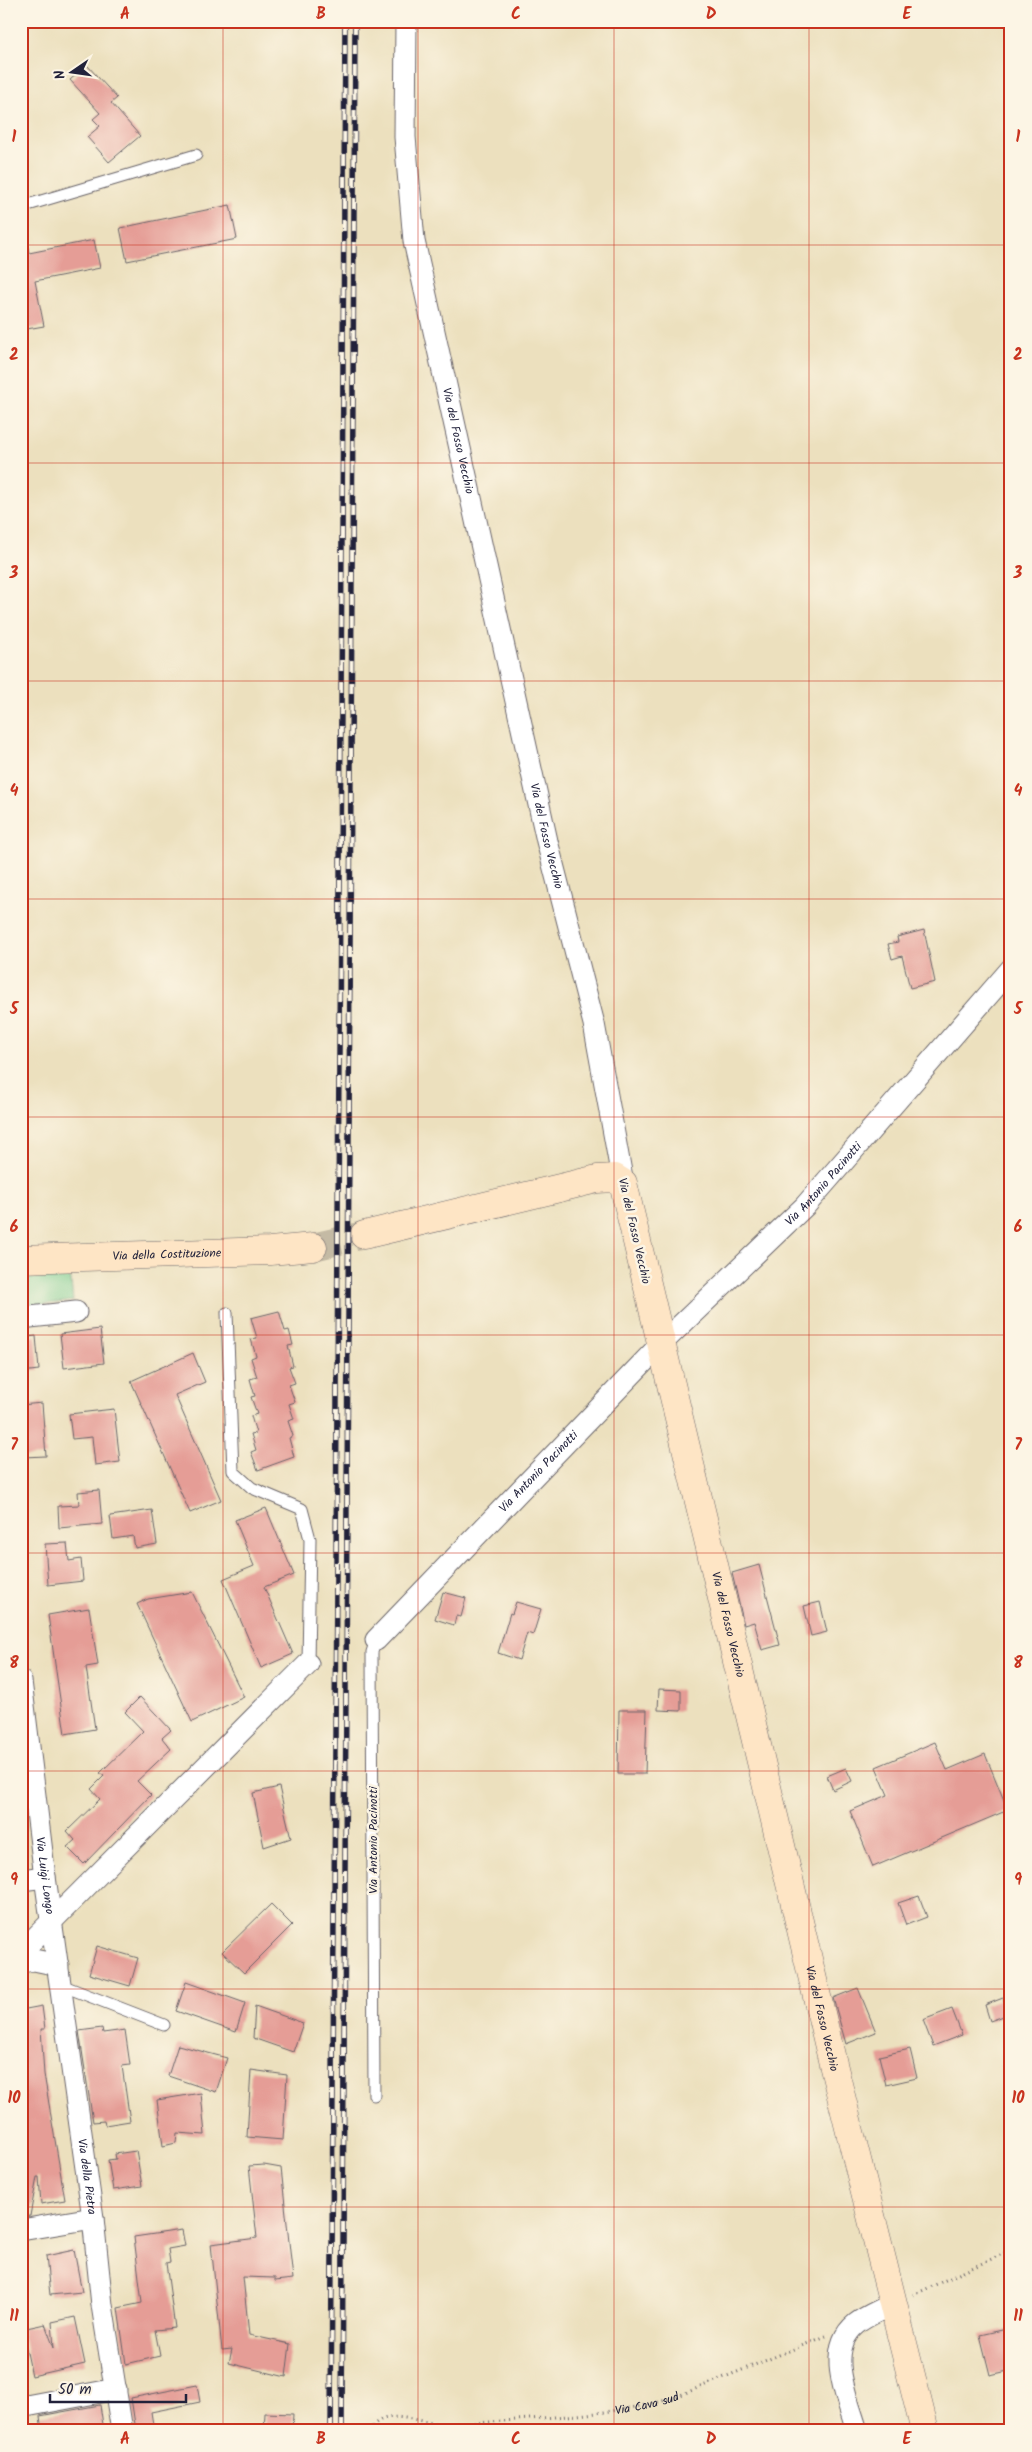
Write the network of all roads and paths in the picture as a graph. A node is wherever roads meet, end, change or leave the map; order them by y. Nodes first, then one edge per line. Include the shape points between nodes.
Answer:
1 (406, 21) edge
2 (196, 155) dead end
3 (21, 207) edge
4 (1011, 969) edge
5 (623, 1184) junction
6 (364, 1234) tunnel mouth
7 (313, 1247) tunnel mouth
8 (21, 1259) edge
9 (76, 1312) dead end
10 (227, 1313) dead end
11 (21, 1318) edge
12 (661, 1344) junction
13 (376, 1640) joint
14 (308, 1664) joint
15 (21, 1681) edge
16 (45, 1877) junction
17 (21, 1880) edge
18 (52, 1922) junction
19 (21, 1952) edge
20 (21, 1962) edge
21 (60, 1975) junction
22 (164, 2025) dead end
23 (374, 2095) dead end
24 (93, 2218) junction
25 (21, 2230) edge
26 (1011, 2250) edge
27 (894, 2303) junction
28 (856, 2324) junction
29 (116, 2389) junction
30 (21, 2407) edge
31 (122, 2431) edge
32 (370, 2431) edge
33 (857, 2431) edge
34 (925, 2431) edge

1 - 5 street, Via del Fosso Vecchio via 405,137 414,241 547,841 594,1024
2 - 3 lane
4 - 12 street, Via Antonio Pacinotti via 805,1206
5 - 6 street via 615,1178 597,1179
5 - 12 street, Via del Fosso Vecchio
7 - 8 street, Via della Costituzione
9 - 11 street
10 - 14 lane via 233,1471 252,1488 302,1510 307,1523 310,1539
12 - 13 street, Via Antonio Pacinotti
12 - 27 street, Via del Fosso Vecchio via 832,2059
13 - 23 lane, Via Antonio Pacinotti via 372,1652
14 - 18 street
15 - 16 street, Via Luigi Longo
16 - 17 street
16 - 18 street, Via Luigi Longo
18 - 19 street
18 - 21 street, Via della Pietra
20 - 21 street via 34,1960
21 - 22 lane
21 - 24 street, Via della Pietra
24 - 25 street
24 - 29 street, Via della Pietra via 102,2305
26 - 27 path
27 - 28 street
27 - 34 street, Via del Fosso Vecchio
28 - 32 path, Via Cava sud via 690,2392 649,2405 611,2413 456,2424 425,2423 390,2416 375,2422
28 - 33 street via 845,2338 840,2363
29 - 30 street
29 - 31 street, Via della Pietra

